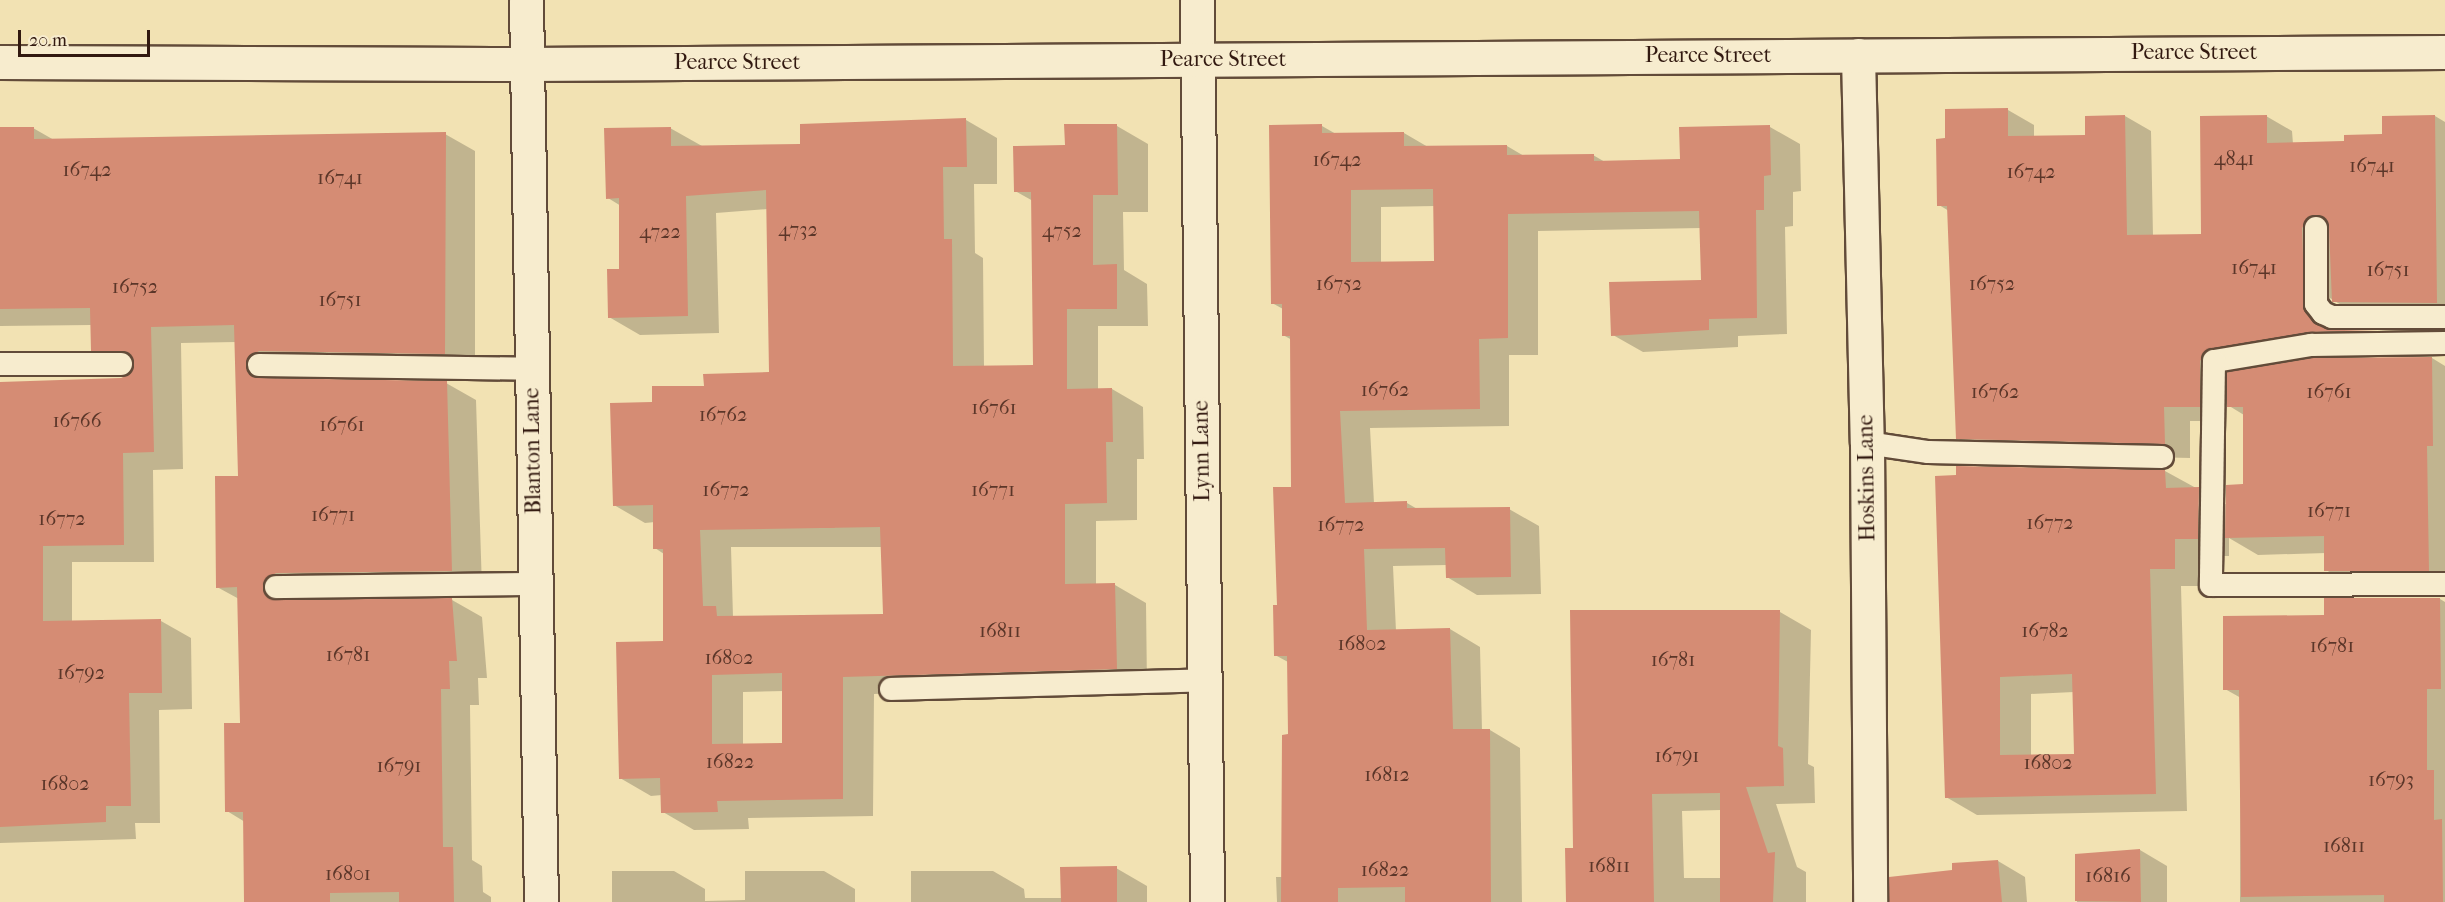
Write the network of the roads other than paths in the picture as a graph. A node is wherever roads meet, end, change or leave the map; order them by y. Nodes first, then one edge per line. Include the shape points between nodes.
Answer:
1 (526, 0) edge
2 (1197, 0) edge
3 (2445, 52) edge
4 (1858, 55) junction
5 (1198, 60) junction
6 (0, 62) edge
7 (526, 64) junction
8 (2316, 228) dead end
9 (2445, 317) edge
10 (2445, 343) edge
11 (0, 364) edge
12 (121, 364) dead end
13 (259, 365) dead end
14 (532, 369) junction
15 (1868, 443) junction
16 (2162, 457) dead end
17 (536, 584) junction
18 (2445, 584) edge
19 (276, 587) dead end
20 (1205, 680) junction
21 (891, 688) dead end
22 (541, 902) edge
23 (1207, 902) edge
24 (1870, 902) edge

1 - 7 street, Blanton Lane
2 - 5 street, Lynn Lane
3 - 4 street, Pearce Street
4 - 5 street, Pearce Street
4 - 15 street, Hoskins Lane
5 - 7 street, Pearce Street
5 - 20 street, Lynn Lane
6 - 7 street, Pearce Street
7 - 14 street, Blanton Lane
8 - 9 lane via 2316,304 2323,313 2332,317
10 - 18 lane via 2311,345 2214,362 2211,585
11 - 12 lane
13 - 14 lane
14 - 17 street, Blanton Lane
15 - 16 lane via 1928,452
15 - 24 street, Hoskins Lane
17 - 19 lane
17 - 22 street, Blanton Lane
20 - 21 lane
20 - 23 street, Lynn Lane

